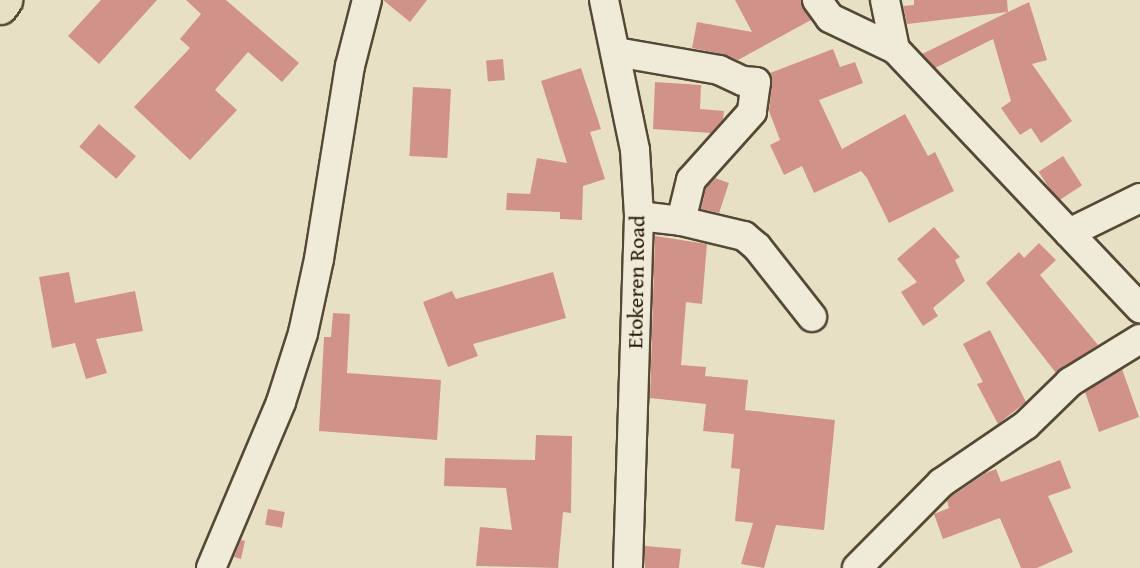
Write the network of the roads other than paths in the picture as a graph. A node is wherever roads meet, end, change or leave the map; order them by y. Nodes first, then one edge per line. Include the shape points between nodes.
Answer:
1 (5, 0) edge
2 (367, 0) edge
3 (604, 0) edge
4 (817, 0) edge
5 (885, 0) edge
6 (0, 7) edge
7 (895, 49) junction
8 (616, 52) junction
9 (1140, 198) edge
10 (639, 216) junction
11 (681, 221) junction
12 (1069, 233) junction
13 (1140, 308) edge
14 (812, 316) dead end
15 (1140, 339) edge
16 (211, 568) edge
17 (628, 568) edge
18 (857, 568) edge

1 - 6 highway
2 - 16 street via 350,66 320,259 303,333 281,402
3 - 8 street, Etokeren Road
4 - 7 street via 830,18
5 - 7 street
7 - 12 street
8 - 10 street, Etokeren Road via 635,150
8 - 11 street via 719,70 743,81 756,82 752,112 691,180
9 - 12 street
10 - 11 street
10 - 17 street, Etokeren Road
11 - 14 street via 744,236
12 - 13 street
15 - 18 street via 1070,382 1026,425 941,483

